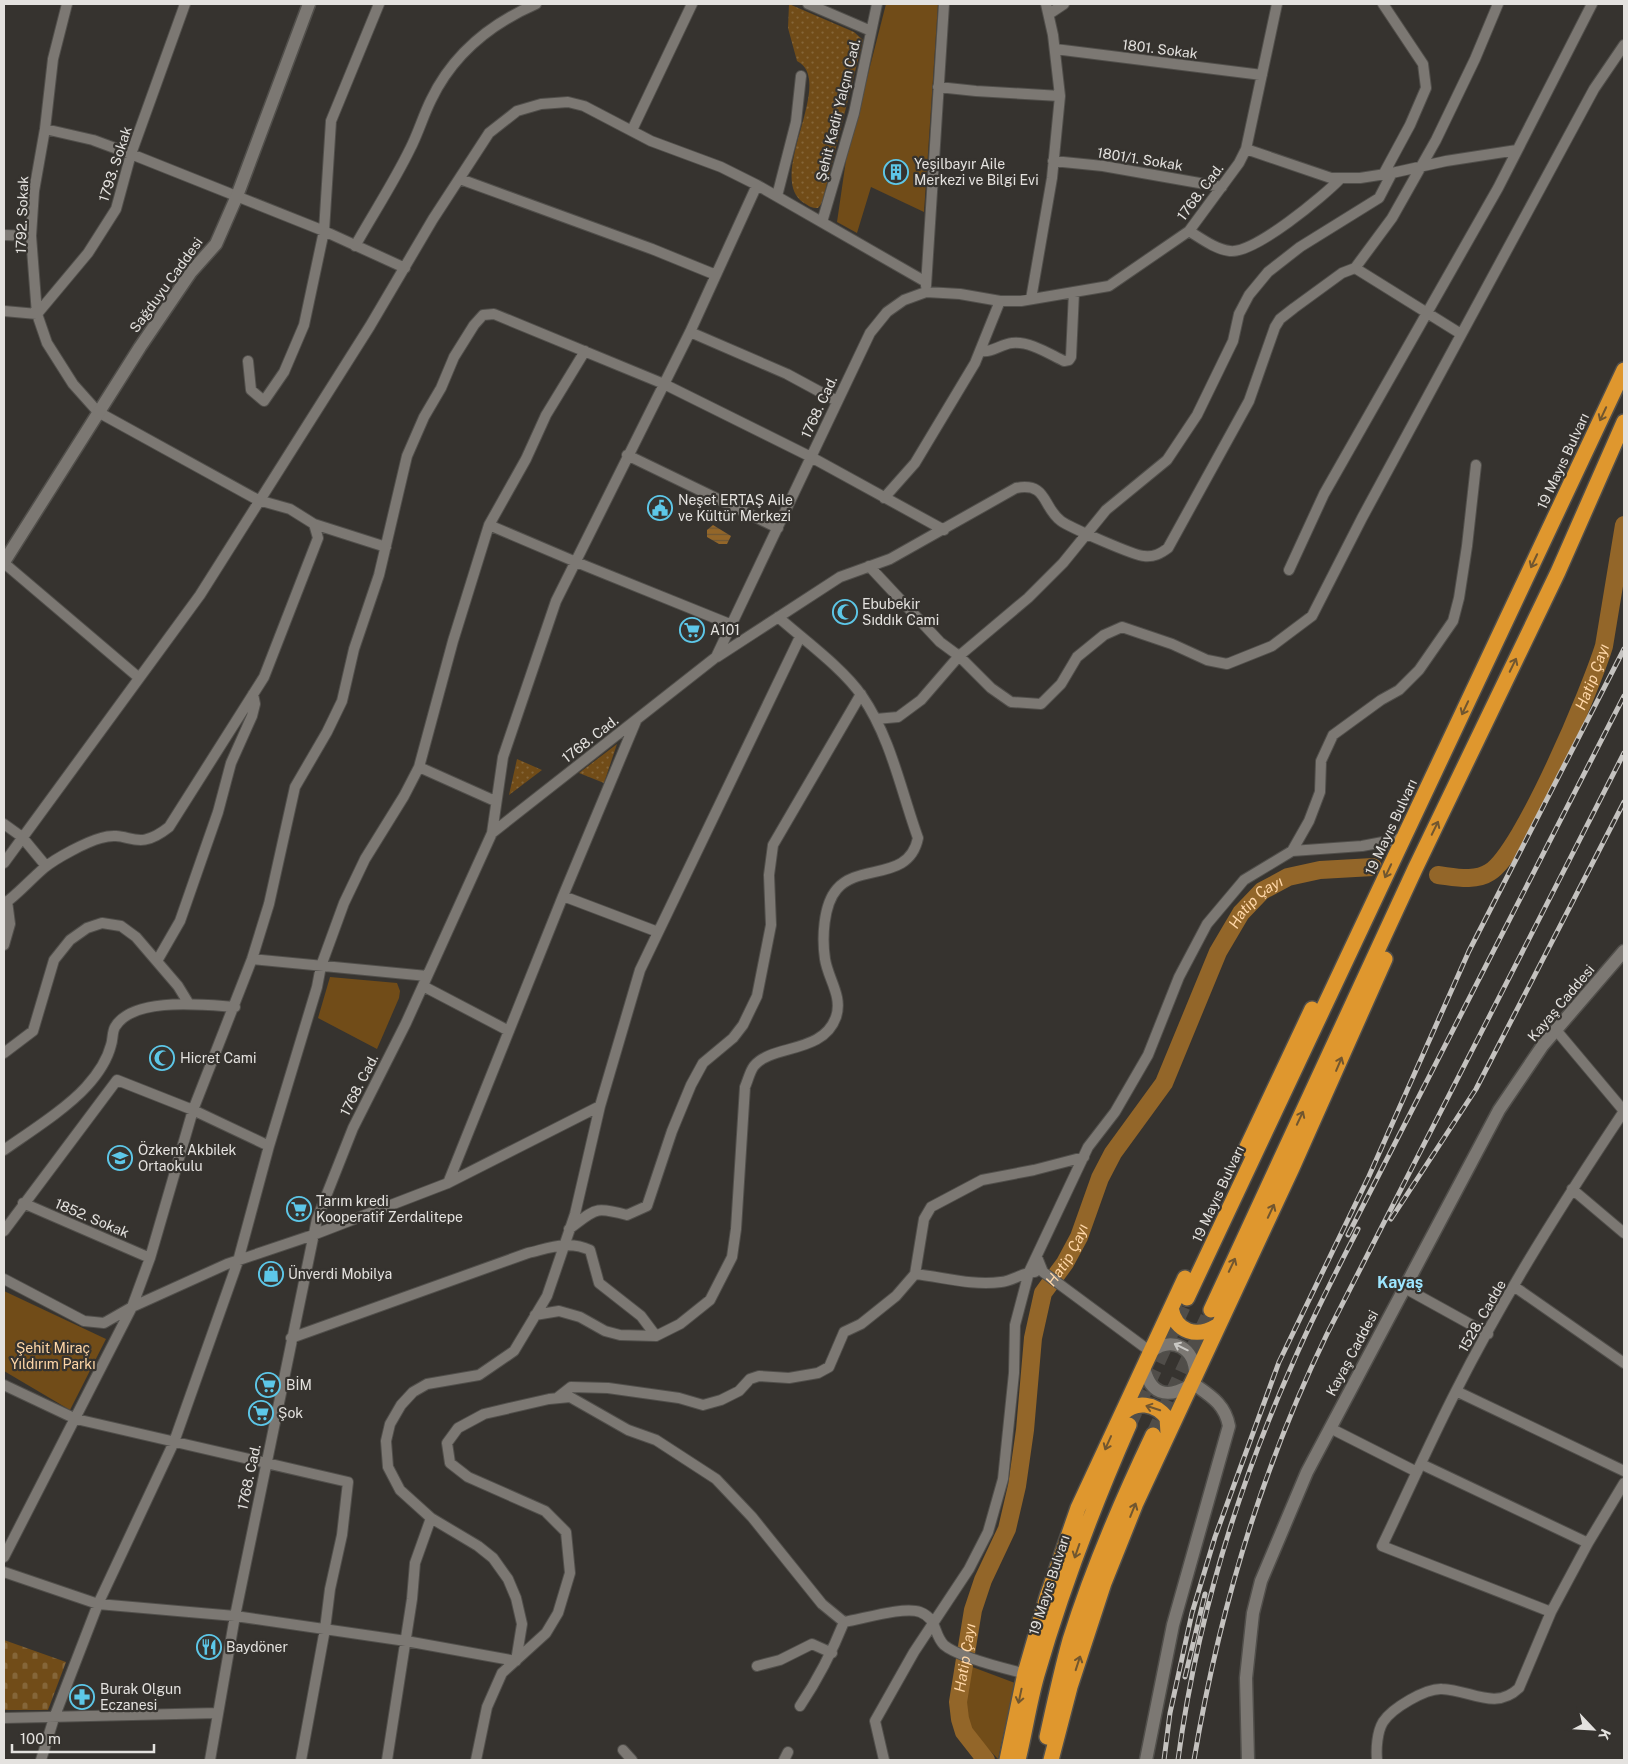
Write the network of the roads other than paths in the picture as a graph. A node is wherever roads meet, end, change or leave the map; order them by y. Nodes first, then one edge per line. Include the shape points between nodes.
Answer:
1 (66, 4) edge
2 (185, 4) edge
3 (310, 4) edge
4 (378, 4) edge
5 (536, 4) edge
6 (692, 4) edge
7 (808, 4) edge
8 (877, 4) edge
9 (944, 4) edge
10 (1064, 4) edge
11 (1277, 4) edge
12 (1383, 4) edge
13 (1498, 4) edge
14 (1592, 4) edge
15 (1047, 9) edge
16 (871, 31) junction
17 (1624, 46) edge
18 (1055, 49) junction
19 (1262, 75) junction
20 (801, 76) dead end
21 (938, 87) junction
22 (1060, 96) junction
23 (45, 129) junction
24 (632, 130) junction
25 (1246, 149) junction
26 (1517, 150) junction
27 (131, 154) junction
28 (1053, 161) junction
29 (1420, 167) junction
30 (1387, 174) junction
31 (1341, 178) junction
32 (460, 179) junction
33 (757, 185) junction
34 (1222, 187) junction
35 (237, 196) junction
36 (777, 196) junction
37 (822, 222) junction
38 (324, 231) junction
39 (1189, 231) junction
40 (4, 235) edge
41 (31, 236) junction
42 (356, 246) junction
43 (405, 268) junction
44 (1355, 268) junction
45 (716, 275) junction
46 (926, 287) junction
47 (1074, 292) junction
48 (1031, 299) junction
49 (1000, 300) junction
50 (4, 311) edge
51 (1427, 313) junction
52 (37, 314) junction
53 (690, 332) junction
54 (1462, 334) junction
55 (585, 351) junction
56 (981, 351) junction
57 (248, 361) dead end
58 (1624, 370) edge
59 (664, 384) junction
60 (837, 401) junction
61 (98, 412) junction
62 (1624, 422) edge
63 (627, 455) junction
64 (811, 457) junction
65 (1476, 466) dead end
66 (884, 498) junction
67 (258, 500) junction
68 (314, 524) junction
69 (489, 524) junction
70 (778, 528) junction
71 (944, 530) junction
72 (1088, 533) junction
73 (386, 548) junction
74 (576, 562) junction
75 (4, 563) edge
76 (869, 566) junction
77 (1289, 570) dead end
78 (778, 617) junction
79 (732, 625) junction
80 (800, 637) junction
81 (959, 656) junction
82 (716, 657) junction
83 (138, 677) junction
84 (253, 694) junction
85 (861, 694) junction
86 (876, 719) junction
87 (636, 720) junction
88 (419, 767) junction
89 (495, 801) junction
90 (4, 824) edge
91 (492, 833) junction
92 (22, 836) junction
93 (1404, 838) junction
94 (1292, 852) junction
95 (4, 864) edge
96 (46, 866) junction
97 (1412, 877) junction
98 (563, 896) junction
99 (6, 903) edge
100 (1365, 920) junction
101 (658, 932) junction
102 (4, 945) edge
103 (1624, 951) edge
104 (252, 959) junction
105 (157, 961) junction
106 (321, 966) junction
107 (425, 981) junction
108 (189, 1004) junction
109 (235, 1007) junction
110 (1556, 1030) junction
111 (509, 1032) junction
112 (4, 1053) edge
113 (600, 1106) junction
114 (193, 1110) junction
115 (1624, 1111) edge
116 (269, 1146) junction
117 (4, 1150) edge
118 (1084, 1157) junction
119 (448, 1183) junction
120 (1572, 1189) junction
121 (23, 1204) junction
122 (569, 1230) junction
123 (4, 1231) edge
124 (1624, 1234) edge
125 (313, 1235) junction
126 (565, 1244) junction
127 (1037, 1257) junction
128 (150, 1258) junction
129 (238, 1260) junction
130 (1030, 1272) junction
131 (1043, 1272) junction
132 (915, 1274) junction
133 (4, 1279) edge
134 (1403, 1287) junction
135 (1515, 1287) junction
136 (1187, 1298) tunnel mouth
137 (132, 1307) junction
138 (1171, 1308) junction
139 (1211, 1310) tunnel mouth
140 (535, 1315) junction
141 (1217, 1326) junction
142 (1488, 1334) junction
143 (656, 1336) junction
144 (291, 1338) junction
145 (1151, 1352) junction
146 (1624, 1363) edge
147 (1144, 1367) junction
148 (1192, 1381) junction
149 (4, 1384) edge
150 (1456, 1391) junction
151 (556, 1398) junction
152 (76, 1419) junction
153 (1125, 1419) junction
154 (1330, 1428) junction
155 (1168, 1433) junction
156 (1152, 1435) tunnel mouth
157 (174, 1442) junction
158 (266, 1462) junction
159 (1419, 1468) junction
160 (1624, 1471) edge
161 (1624, 1484) edge
162 (431, 1518) junction
163 (1588, 1543) junction
164 (4, 1557) edge
165 (4, 1572) edge
166 (98, 1604) junction
167 (1551, 1612) junction
168 (235, 1616) junction
169 (844, 1622) junction
170 (934, 1622) junction
171 (325, 1629) junction
172 (406, 1641) junction
173 (832, 1653) junction
174 (516, 1660) junction
175 (757, 1666) dead end
176 (1031, 1675) junction
177 (800, 1706) dead end
178 (218, 1713) junction
179 (4, 1718) edge
180 (54, 1718) junction
181 (623, 1750) dead end
182 (41, 1760) edge
183 (210, 1760) edge
184 (302, 1760) edge
185 (387, 1760) edge
186 (476, 1760) edge
187 (632, 1760) edge
188 (884, 1760) edge
189 (1007, 1760) edge
190 (1018, 1760) edge
191 (1042, 1760) edge
192 (1051, 1760) edge
193 (1146, 1760) edge
194 (1248, 1760) edge
195 (1377, 1760) edge

1 - 23 street, 1792. Sokak via 53,59
2 - 27 street, 1793. Sokak
3 - 35 street, Sağduyu Caddesi
4 - 38 street via 331,121
5 - 42 street via 491,28 470,45 448,72 432,99 410,150
6 - 24 street
7 - 16 street
8 - 16 street, Şehit Kadir Yalçın Cad.
9 - 21 street
10 - 15 street
11 - 19 street, 1768. Cad.
12 - 30 street via 1423,64 1426,88
13 - 29 street via 1475,59
14 - 26 street
15 - 18 street
16 - 37 street, Şehit Kadir Yalçın Cad. via 854,113
17 - 54 street via 1594,89
18 - 19 street, 1801. Sokak
18 - 22 street
19 - 25 street, 1768. Cad.
20 - 36 street via 796,122
21 - 22 street
21 - 46 street
22 - 28 street
23 - 27 street via 93,140
23 - 41 street, 1792. Sokak via 34,191
24 - 32 street via 584,106 568,102 541,104 516,111 489,133
24 - 33 street
25 - 31 street via 1331,178
25 - 34 street, 1768. Cad.
26 - 29 street
26 - 51 street
27 - 35 street
27 - 52 street, 1793. Sokak via 116,209 88,253
28 - 34 street, 1801/1. Sokak via 1103,166
28 - 48 street
29 - 30 street
29 - 44 street via 1392,218
30 - 31 street
30 - 72 street via 1378,198 1300,247 1263,278 1239,314 1233,341 1197,415 1167,460 1106,510
31 - 39 street via 1303,211 1246,248 1232,252 1214,247
32 - 43 street via 432,219
32 - 45 street
33 - 36 street
33 - 45 street
34 - 39 street, 1768. Cad.
35 - 38 street
35 - 61 street, Sağduyu Caddesi via 216,244 191,272
36 - 37 street
37 - 46 street
38 - 42 street
38 - 57 street via 304,325 284,372 264,401 251,390
39 - 47 street, 1768. Cad. via 1109,286
40 - 41 street
41 - 52 street, 1792. Sokak
42 - 43 street
43 - 67 street
44 - 51 street
44 - 72 street via 1342,273 1280,319 1270,339 1250,401 1168,548 1160,555 1142,556
45 - 53 street
46 - 49 street, 1768. Cad.
46 - 60 street, 1768. Cad. via 887,312 870,333
47 - 48 street, 1768. Cad.
47 - 56 street via 1072,357 1069,360 1012,343
48 - 49 street, 1768. Cad.
49 - 56 street
50 - 52 street
51 - 54 street
51 - 77 street via 1324,494
52 - 61 street, 1792. Sokak via 47,342 62,367
53 - 59 street
53 - 60 street via 787,374
54 - 81 street via 1312,616 1272,646 1227,664 1207,660 1122,627 1104,634 1077,656 1060,684 1041,704 1011,702 991,688
55 - 59 street
55 - 69 street via 546,415 526,459
55 - 73 street via 494,314 483,315 454,357 407,456
56 - 66 street via 915,464
58 -> 93 highway, 19 Mayıs Bulvarı
59 - 63 street
59 - 64 street
60 - 64 street, 1768. Cad.
61 - 67 street, 1792. Sokak
61 - 75 street, Sağduyu Caddesi
97 -> 62 highway via 1558,572
63 - 70 street
63 - 74 street
64 - 66 street
64 - 70 street, 1768. Cad.
65 - 94 street via 1464,572 1453,621 1419,670 1400,690 1333,735 1321,761 1320,792
66 - 71 street
67 - 68 street, 1792. Sokak via 290,509
67 - 83 street via 200,595
68 - 73 street, 1792. Sokak
68 - 84 street via 318,538 311,560 264,676
69 - 74 street
69 - 88 street
70 - 79 street, 1768. Cad.
71 - 72 street via 1016,488 1027,486 1036,489 1060,521
71 - 76 street via 890,559
72 - 81 street via 1031,594
73 - 104 street via 354,649 342,701 295,787 269,904
74 - 79 street
74 - 89 street via 556,601 503,757
75 - 83 street
76 - 78 street via 840,577
76 - 81 street via 940,642
78 - 80 street
78 - 82 street
79 - 82 street, 1768. Cad.
80 - 85 street
80 - 101 street
81 - 86 street via 921,700 898,717
82 - 87 street, 1768. Cad.
83 - 92 street
84 - 96 street via 169,827 148,840 102,837
84 - 105 street via 252,716 231,763 218,812 180,921
85 - 86 street
85 - 122 street via 773,845 769,875 771,925 757,996 733,1038 703,1062 672,1131 647,1206 627,1215 596,1209
86 - 143 street via 918,838 916,852 897,866 856,877 838,888 829,901 825,958 838,998 836,1017 826,1031 811,1042 793,1050 770,1054 754,1066 745,1087 742,1112 732,1257 710,1300 680,1324
87 - 91 street, 1768. Cad.
87 - 98 street
88 - 89 street
88 - 106 street via 365,859 344,903
89 - 91 street
90 - 92 street
91 - 107 street, 1768. Cad.
92 - 95 street
92 - 96 street
93 - 94 street via 1362,846
93 -> 100 highway, 19 Mayıs Bulvarı
94 - 118 street via 1244,880 1207,924 1179,977 1148,1055
96 - 99 street
139 -> 97 highway
141 -> 97 highway via 1402,921
98 - 101 street
98 - 111 street
99 - 102 street via 10,924
100 - 136 highway, 19 Mayıs Bulvarı
100 - 138 highway via 1346,943 1328,977
101 - 113 street via 640,970
103 - 110 street, Kayaş Caddesi
104 - 106 street
104 - 109 street
105 - 108 street
105 - 112 street via 136,936 121,926 102,924 87,928 70,940 54,960 33,1031
106 - 107 street
106 - 116 street
107 - 111 street
107 - 125 street, 1768. Cad. via 353,1128 316,1219
108 - 109 street
108 - 117 street via 148,1007 128,1014 115,1027 100,1070 84,1089
109 - 114 street
110 - 115 street
110 - 134 street, Kayaş Caddesi via 1499,1110
111 - 119 street
113 - 119 street
113 - 122 street
114 - 116 street
114 - 121 street via 117,1080
114 - 128 street
115 - 120 street, 1528. Cadde
116 - 129 street
118 - 127 street
118 - 132 street via 982,1180 932,1207 924,1219
119 - 125 street
120 - 124 street
120 - 135 street, 1528. Cadde
121 - 123 street
121 - 128 street, 1852. Sokak
122 - 126 street
125 - 129 street
125 - 144 street, 1768. Cad.
126 - 140 street via 547,1296
126 - 143 street via 580,1245 590,1250 599,1283 641,1316
126 - 144 street via 528,1253
127 - 130 street
127 - 131 street
128 - 137 street
129 - 137 street
129 - 157 street
130 - 131 street
130 - 132 street via 1002,1282 957,1281
130 - 170 street via 1015,1325 1014,1373 1003,1479 988,1532 969,1570
131 - 145 street
132 - 151 street via 896,1296 861,1324 844,1332 829,1367 818,1373 789,1378 759,1376 750,1379 739,1391 703,1405 679,1398 608,1388 571,1387
133 - 137 street via 84,1321 104,1323
134 - 142 street
134 - 154 street, Kayaş Caddesi
135 - 142 street, 1528. Cadde
135 - 146 street
137 - 152 street
138 - 141 highway via 1173,1317 1183,1330 1208,1332
138 - 145 highway
140 - 143 street via 559,1311 620,1335
140 - 162 street via 514,1352 479,1375 427,1384 413,1392 390,1424 386,1450 391,1475 400,1490
141 - 148 highway
142 - 150 street, 1528. Cadde
144 - 158 street, 1768. Cad.
145 - 147 highway
148 -> 145 street via 1193,1358 1182,1346 1166,1344
147 - 148 street via 1149,1383 1162,1392 1178,1392
147 - 153 highway
148 - 155 highway
148 - 193 street via 1224,1408 1229,1426 1173,1625
149 - 152 street
150 - 159 street, 1528. Cadde
150 - 160 street
151 - 169 street via 570,1397 628,1430 656,1440 716,1479 752,1517 822,1604
151 - 174 street via 484,1414 458,1428 448,1443 450,1463 468,1477 545,1511 566,1532 570,1573 558,1613 546,1633
152 - 157 street
152 - 164 street
155 -> 153 highway via 1167,1418 1154,1406 1134,1405
153 -> 176 highway via 1078,1508 1047,1596
154 - 159 street
154 - 194 street, Kayaş Caddesi via 1292,1507 1261,1582 1253,1613 1246,1678
192 -> 155 highway via 1070,1687 1104,1583
156 - 191 highway via 1090,1580 1070,1642
157 - 158 street
157 - 166 street
158 - 168 street, 1768. Cad.
158 - 171 street via 348,1482
159 - 163 street
159 - 167 street, 1528. Cadde via 1382,1546
161 - 163 street
162 - 172 street via 415,1563
162 - 174 street via 478,1546 493,1558 508,1579 522,1624
163 - 167 street
165 - 166 street
166 - 168 street
166 - 180 street
167 - 195 street via 1519,1688 1511,1696 1498,1700 1441,1688 1413,1696 1382,1722 1376,1748
168 - 171 street
168 - 178 street, 1768. Cad.
169 - 170 street via 900,1610 919,1612
169 - 173 street
170 - 176 street via 944,1644 971,1658
170 - 188 street via 875,1721
171 - 172 street
171 - 184 street
172 - 174 street
172 - 185 street
173 - 175 street via 812,1644 780,1660
173 - 177 street
174 - 186 street via 502,1673 487,1708
176 -> 189 highway
176 - 190 highway
178 - 180 street
178 - 183 street, 1768. Cad.
179 - 180 street
180 - 182 street
181 - 187 street

